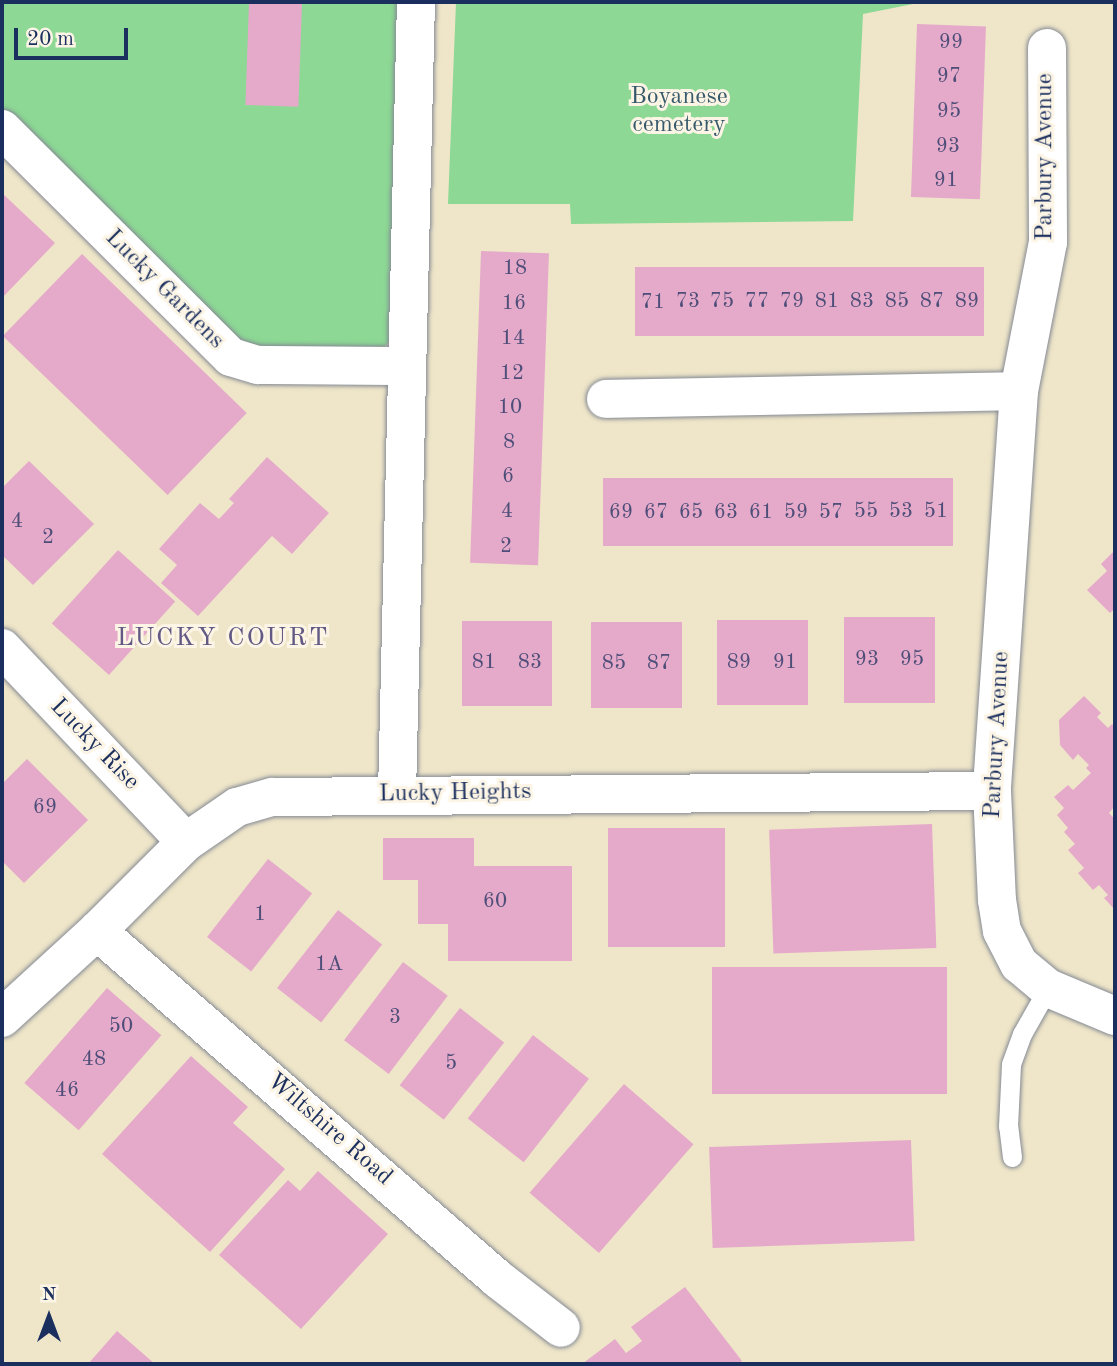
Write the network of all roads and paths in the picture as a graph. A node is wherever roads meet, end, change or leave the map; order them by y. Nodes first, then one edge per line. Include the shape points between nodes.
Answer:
1 (416, 2) edge
2 (1046, 48) dead end
3 (2, 129) edge
4 (406, 366) junction
5 (1019, 391) junction
6 (606, 399) dead end
7 (2, 648) edge
8 (992, 791) junction
9 (397, 794) junction
10 (186, 842) junction
11 (97, 931) junction
12 (1048, 988) junction
13 (1115, 1016) edge
14 (2, 1018) edge
15 (1012, 1157) dead end
16 (561, 1328) dead end

1 - 4 street
2 - 5 street, Parbury Avenue via 1048,242
3 - 4 street, Lucky Gardens via 231,356 258,365
4 - 9 street
5 - 6 street
5 - 8 street, Parbury Avenue
7 - 10 street, Lucky Rise
8 - 9 street, Lucky Heights
8 - 12 street, Parbury Avenue via 1002,931 1019,964
9 - 10 street, Lucky Heights via 273,797 237,807
10 - 11 street, Lucky Heights
11 - 14 street, Lucky Heights
11 - 16 street, Wiltshire Road via 499,1280
12 - 13 street, Parbury Avenue
12 - 15 lane via 1011,1064 1008,1126

